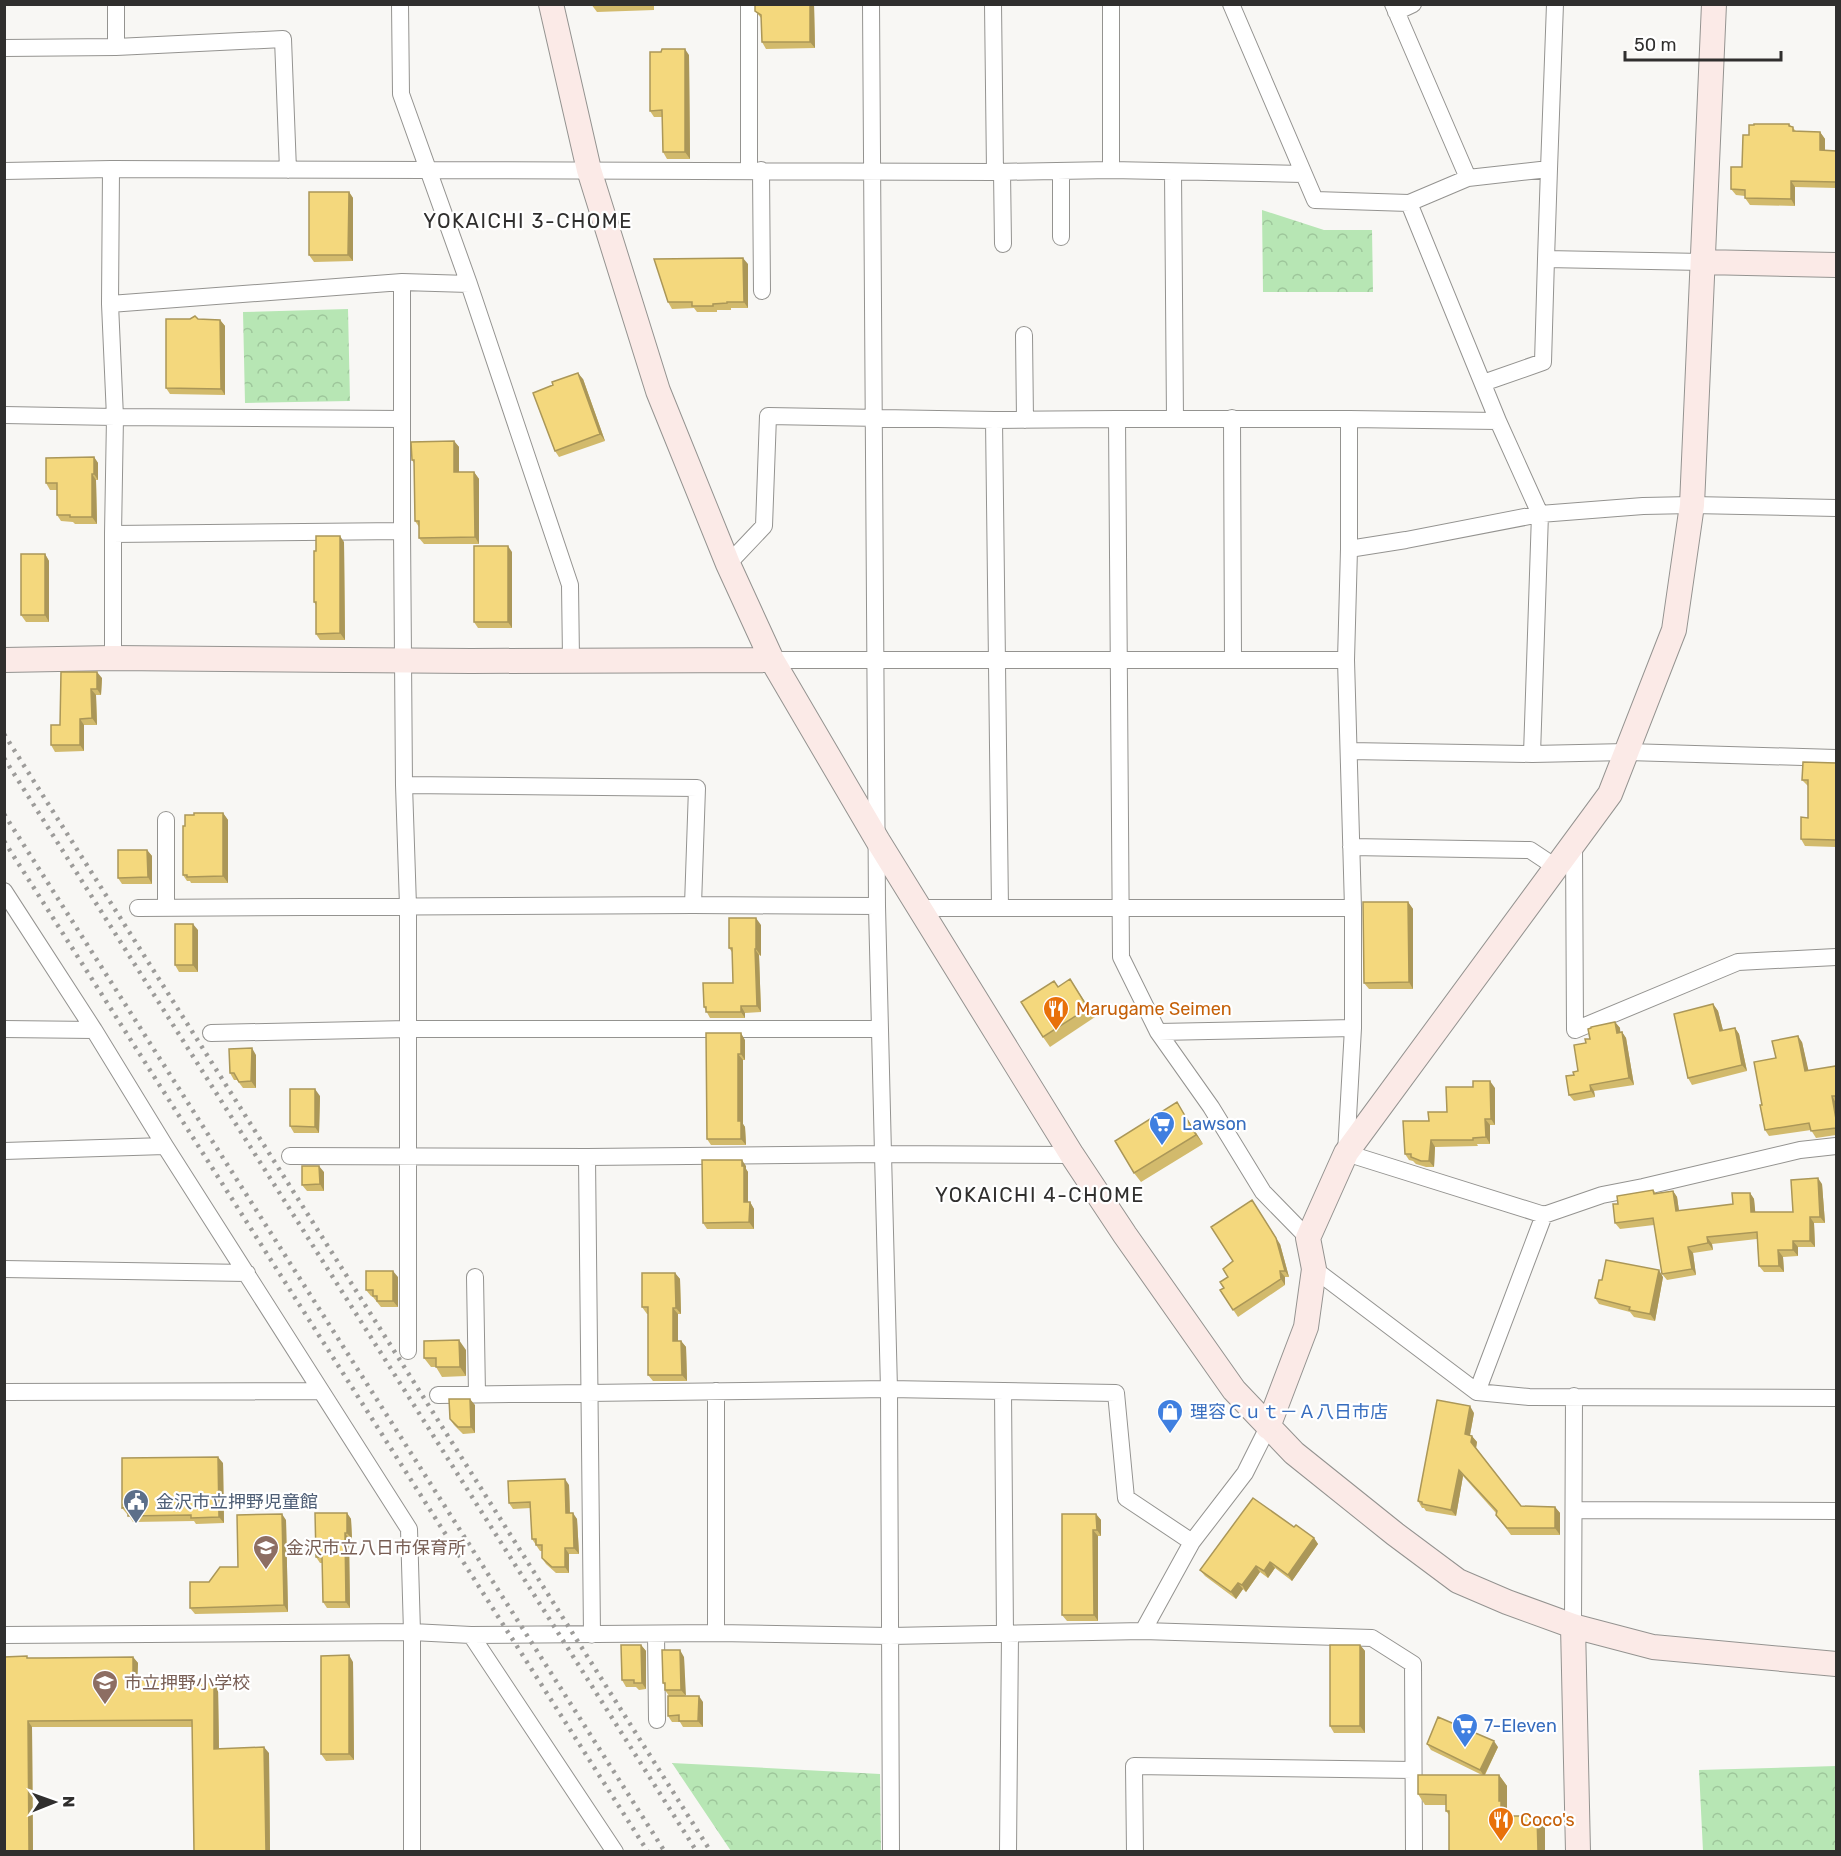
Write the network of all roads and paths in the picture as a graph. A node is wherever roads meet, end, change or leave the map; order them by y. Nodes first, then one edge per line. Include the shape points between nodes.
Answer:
1 (116, 4) edge
2 (400, 4) edge
3 (551, 4) edge
4 (749, 4) edge
5 (871, 4) edge
6 (993, 4) edge
7 (1111, 4) edge
8 (1231, 4) edge
9 (1413, 4) edge
10 (1554, 4) edge
11 (1714, 4) edge
12 (1395, 8) edge
13 (116, 47) junction
14 (4, 48) edge
15 (111, 168) junction
16 (1549, 169) junction
17 (288, 170) junction
18 (589, 170) junction
19 (755, 170) junction
20 (1111, 170) junction
21 (4, 171) edge
22 (428, 171) junction
23 (873, 171) junction
24 (1061, 171) junction
25 (998, 172) junction
26 (1173, 172) junction
27 (1303, 174) junction
28 (1468, 178) junction
29 (1409, 203) junction
30 (1061, 237) dead end
31 (1003, 244) dead end
32 (1546, 259) junction
33 (1703, 262) junction
34 (1836, 265) edge
35 (402, 282) junction
36 (469, 284) junction
37 (762, 291) dead end
38 (110, 304) junction
39 (1024, 336) dead end
40 (1483, 383) junction
41 (4, 415) edge
42 (115, 417) junction
43 (1232, 418) junction
44 (402, 419) junction
45 (874, 419) junction
46 (1117, 419) junction
47 (1175, 419) junction
48 (1349, 419) junction
49 (994, 420) junction
50 (1025, 420) junction
51 (1498, 421) junction
52 (1692, 505) junction
53 (1836, 508) edge
54 (1540, 514) junction
55 (402, 531) junction
56 (113, 534) junction
57 (1349, 549) junction
58 (728, 564) junction
59 (113, 658) junction
60 (571, 659) junction
61 (1233, 659) junction
62 (4, 660) edge
63 (404, 660) junction
64 (772, 660) junction
65 (875, 660) junction
66 (997, 660) junction
67 (1119, 660) junction
68 (1346, 660) junction
69 (1349, 751) junction
70 (1626, 752) junction
71 (1532, 754) junction
72 (1836, 758) edge
73 (404, 785) junction
74 (166, 820) dead end
75 (878, 841) junction
76 (1574, 845) junction
77 (1352, 847) junction
78 (1557, 868) junction
79 (6, 897) edge
80 (693, 905) junction
81 (408, 906) junction
82 (877, 906) junction
83 (138, 908) dead end
84 (166, 908) junction
85 (920, 908) junction
86 (1000, 908) junction
87 (1353, 908) junction
88 (1121, 909) junction
89 (1836, 957) edge
90 (1353, 1028) junction
91 (4, 1029) edge
92 (408, 1029) junction
93 (879, 1029) junction
94 (94, 1030) junction
95 (1158, 1032) junction
96 (212, 1033) dead end
97 (165, 1146) junction
98 (1836, 1146) edge
99 (4, 1151) edge
100 (1346, 1153) junction
101 (408, 1155) junction
102 (883, 1155) junction
103 (1072, 1155) junction
104 (290, 1156) dead end
105 (586, 1157) junction
106 (1544, 1215) junction
107 (1308, 1238) junction
108 (4, 1269) edge
109 (1314, 1269) junction
110 (247, 1273) junction
111 (476, 1277) dead end
112 (408, 1351) dead end
113 (889, 1389) junction
114 (321, 1391) junction
115 (716, 1391) junction
116 (1003, 1391) junction
117 (4, 1392) edge
118 (1477, 1392) junction
119 (589, 1393) junction
120 (477, 1394) junction
121 (438, 1395) dead end
122 (1574, 1396) junction
123 (1836, 1398) edge
124 (1268, 1427) junction
125 (1574, 1510) junction
126 (1836, 1511) edge
127 (1192, 1542) junction
128 (1573, 1626) junction
129 (1143, 1631) junction
130 (412, 1632) junction
131 (716, 1633) junction
132 (656, 1634) junction
133 (1008, 1634) junction
134 (4, 1635) edge
135 (471, 1635) junction
136 (592, 1635) junction
137 (890, 1636) junction
138 (1836, 1664) edge
139 (657, 1720) dead end
140 (1413, 1770) junction
141 (412, 1851) edge
142 (615, 1851) edge
143 (891, 1851) edge
144 (1008, 1851) edge
145 (1135, 1851) edge
146 (1414, 1851) edge
147 (1578, 1851) edge

1 - 13 street
2 - 22 street via 401,94
3 - 18 street
4 - 19 street
5 - 23 street
6 - 25 street
7 - 20 street
8 - 27 street
9 - 12 street
10 - 16 street
11 - 33 street
12 - 28 street
13 - 14 street
13 - 17 street via 283,39
15 - 17 street
15 - 21 street
15 - 38 street
16 - 28 street
16 - 32 street
17 - 22 street
18 - 19 street
18 - 22 street
18 - 58 street via 658,391
19 - 23 street
19 - 37 street
20 - 24 street
20 - 26 street
22 - 36 street
23 - 25 street
23 - 45 street
24 - 25 street
24 - 30 street
25 - 31 street
26 - 27 street
26 - 47 street
27 - 29 street via 1315,200
28 - 29 street
29 - 40 street
32 - 33 street
32 - 40 street via 1543,362
33 - 34 street
33 - 52 street
35 - 36 street
35 - 38 street
35 - 44 street
36 - 60 street via 570,585
38 - 42 street
39 - 50 street
40 - 51 street
41 - 42 street
42 - 44 street
42 - 56 street
43 - 47 street
43 - 48 street
43 - 61 street
44 - 55 street
45 - 49 street
45 - 58 street via 768,416 764,526
45 - 65 street
46 - 47 street
46 - 50 street
46 - 67 street
48 - 51 street
48 - 57 street
49 - 50 street
49 - 66 street
51 - 54 street
52 - 53 street
52 - 54 street
52 - 70 street via 1674,630
54 - 57 street
54 - 71 street
55 - 56 street
55 - 63 street
56 - 59 street
57 - 68 street
58 - 64 street
59 - 62 street
59 - 63 street
60 - 63 street
60 - 64 street
61 - 67 street
61 - 68 street
63 - 73 street
64 - 65 street
64 - 75 street
65 - 66 street
65 - 75 street
66 - 67 street
66 - 86 street
67 - 88 street
68 - 69 street
69 - 71 street
69 - 77 street
70 - 71 street
70 - 72 street
70 - 76 street via 1610,794
73 - 80 street via 697,788
73 - 81 street
74 - 84 street
75 - 82 street
75 - 85 street
76 - 78 street
76 - 89 street via 1575,1030 1738,962
77 - 78 street via 1530,850
77 - 87 street
78 - 100 street
79 - 94 street
80 - 81 street
80 - 82 street
81 - 84 street
81 - 92 street
82 - 93 street
83 - 84 street
85 - 86 street
85 - 103 street
86 - 88 street
87 - 88 street
87 - 90 street
88 - 95 street via 1122,957
90 - 95 street
90 - 100 street
91 - 94 street
92 - 93 street
92 - 96 street
92 - 101 street
93 - 102 street
94 - 97 street
95 - 107 street via 1211,1107 1263,1192
97 - 99 street
97 - 110 street
98 - 106 street via 1800,1150 1602,1196
100 - 106 street
100 - 107 street
101 - 104 street
101 - 105 street
101 - 112 street
102 - 103 street
102 - 105 street
102 - 113 street
103 - 124 street via 1185,1323 1234,1390
105 - 119 street
106 - 118 street
107 - 109 street
108 - 110 street
109 - 118 street
109 - 124 street via 1306,1327
110 - 114 street
111 - 120 street
113 - 115 street
113 - 116 street
113 - 137 street
114 - 117 street
114 - 130 street via 409,1529
115 - 119 street
115 - 131 street
116 - 127 street via 1116,1393 1126,1498
116 - 133 street
118 - 122 street
119 - 120 street
119 - 136 street
120 - 121 street
122 - 123 street
122 - 125 street
124 - 127 street via 1245,1473
124 - 128 street via 1358,1505 1458,1581
125 - 126 street
125 - 128 street
127 - 129 street
128 - 138 street via 1653,1647
128 - 147 street
129 - 133 street
129 - 140 street via 1372,1638 1413,1664
130 - 134 street
130 - 135 street
130 - 141 street
131 - 132 street
131 - 137 street
132 - 136 street
132 - 139 street
133 - 137 street
133 - 144 street
135 - 136 street
135 - 142 street
137 - 143 street
140 - 145 street via 1134,1766
140 - 146 street

